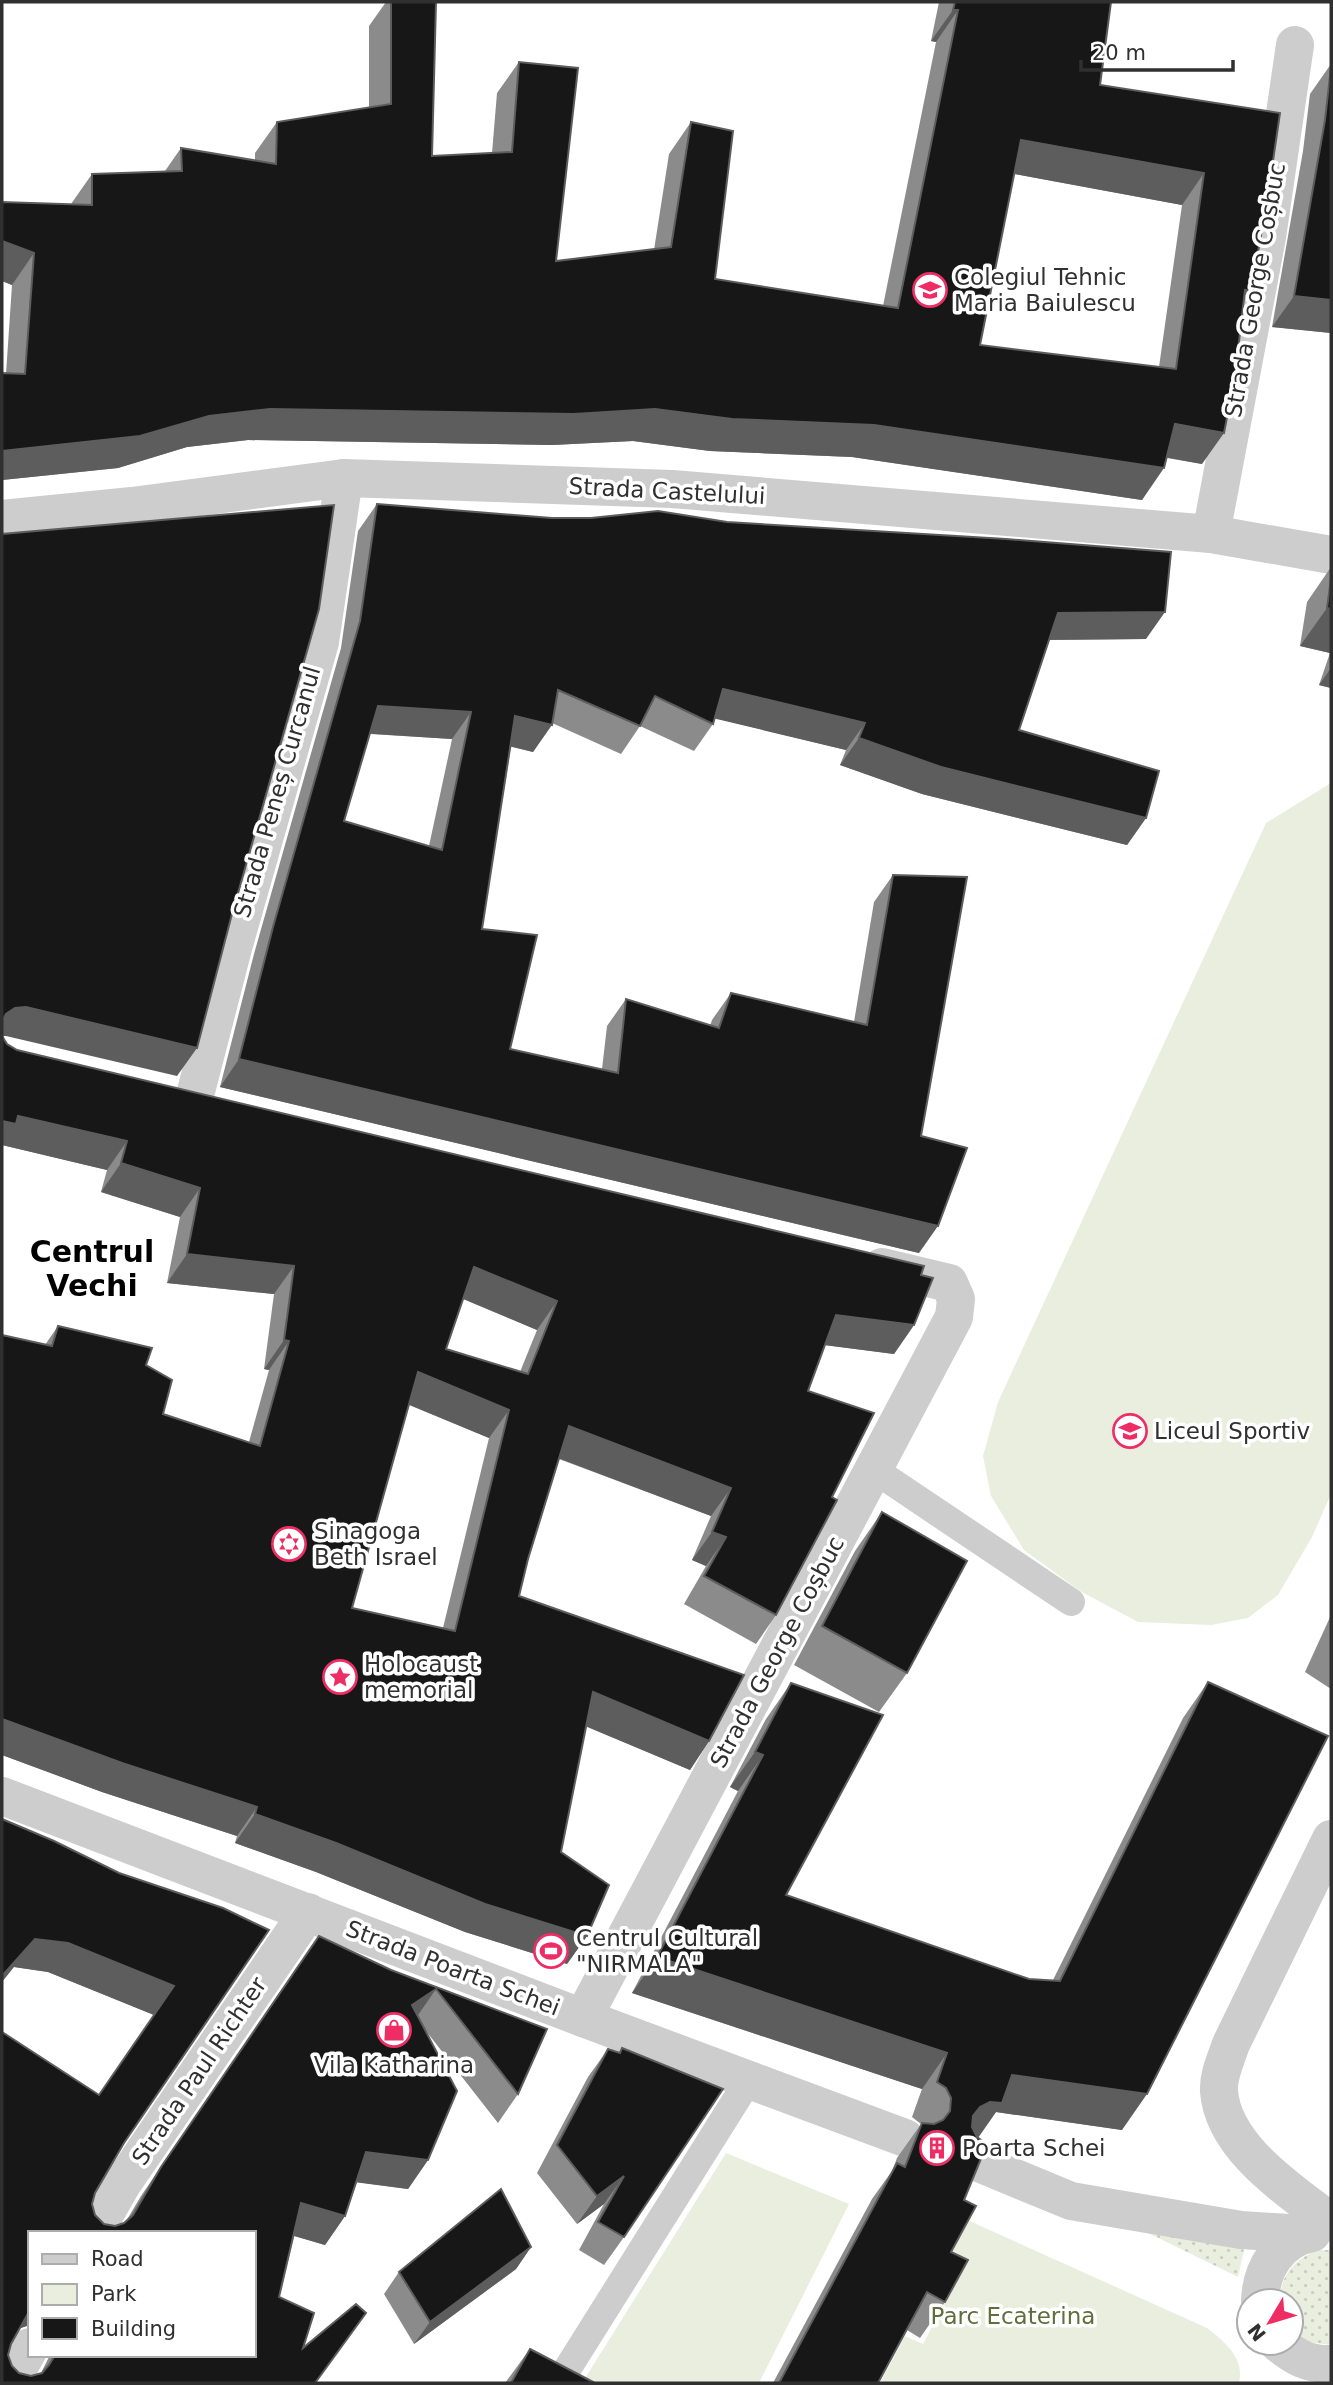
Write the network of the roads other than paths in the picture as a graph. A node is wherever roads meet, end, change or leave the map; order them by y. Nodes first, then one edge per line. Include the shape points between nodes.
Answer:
1 (1295, 45) dead end
2 (344, 478) junction
3 (2, 519) edge
4 (1211, 534) junction
5 (1331, 555) edge
6 (155, 1094) edge
7 (855, 1260) edge
8 (873, 1469) junction
9 (1071, 1602) dead end
10 (2, 1796) edge
11 (1331, 1839) edge
12 (308, 1912) junction
13 (583, 2018) junction
14 (748, 2081) junction
15 (905, 2138) dead end
16 (969, 2159) edge
17 (1322, 2229) edge
18 (95, 2231) edge
19 (1261, 2287) edge
20 (28, 2351) edge
21 (1295, 2357) edge
22 (1319, 2370) edge
23 (566, 2371) edge
24 (10, 2383) edge

1 - 4 street, Strada George Coșbuc via 1267,237
2 - 3 street, Strada Castelului
2 - 4 street, Strada Castelului via 672,489
2 - 6 street, Strada Peneș Curcanul via 320,642 233,948 207,1106
4 - 5 street, Strada Castelului
7 - 8 street, Strada George Coșbuc via 949,1283 956,1299 954,1317
8 - 9 lane
8 - 13 street, Strada George Coșbuc
10 - 12 street, Strada Poarta Schei
11 - 17 street via 1231,2044 1219,2090 1234,2134
12 - 13 street, Strada Poarta Schei
12 - 18 street, Strada Paul Richter via 122,2184
13 - 14 street, Strada Poarta Schei
14 - 15 street, Strada Poarta Schei
14 - 23 lane
16 - 17 street via 1082,2203 1241,2230
17 - 19 street via 1287,2242 1273,2258
20 - 24 street
21 - 22 street

